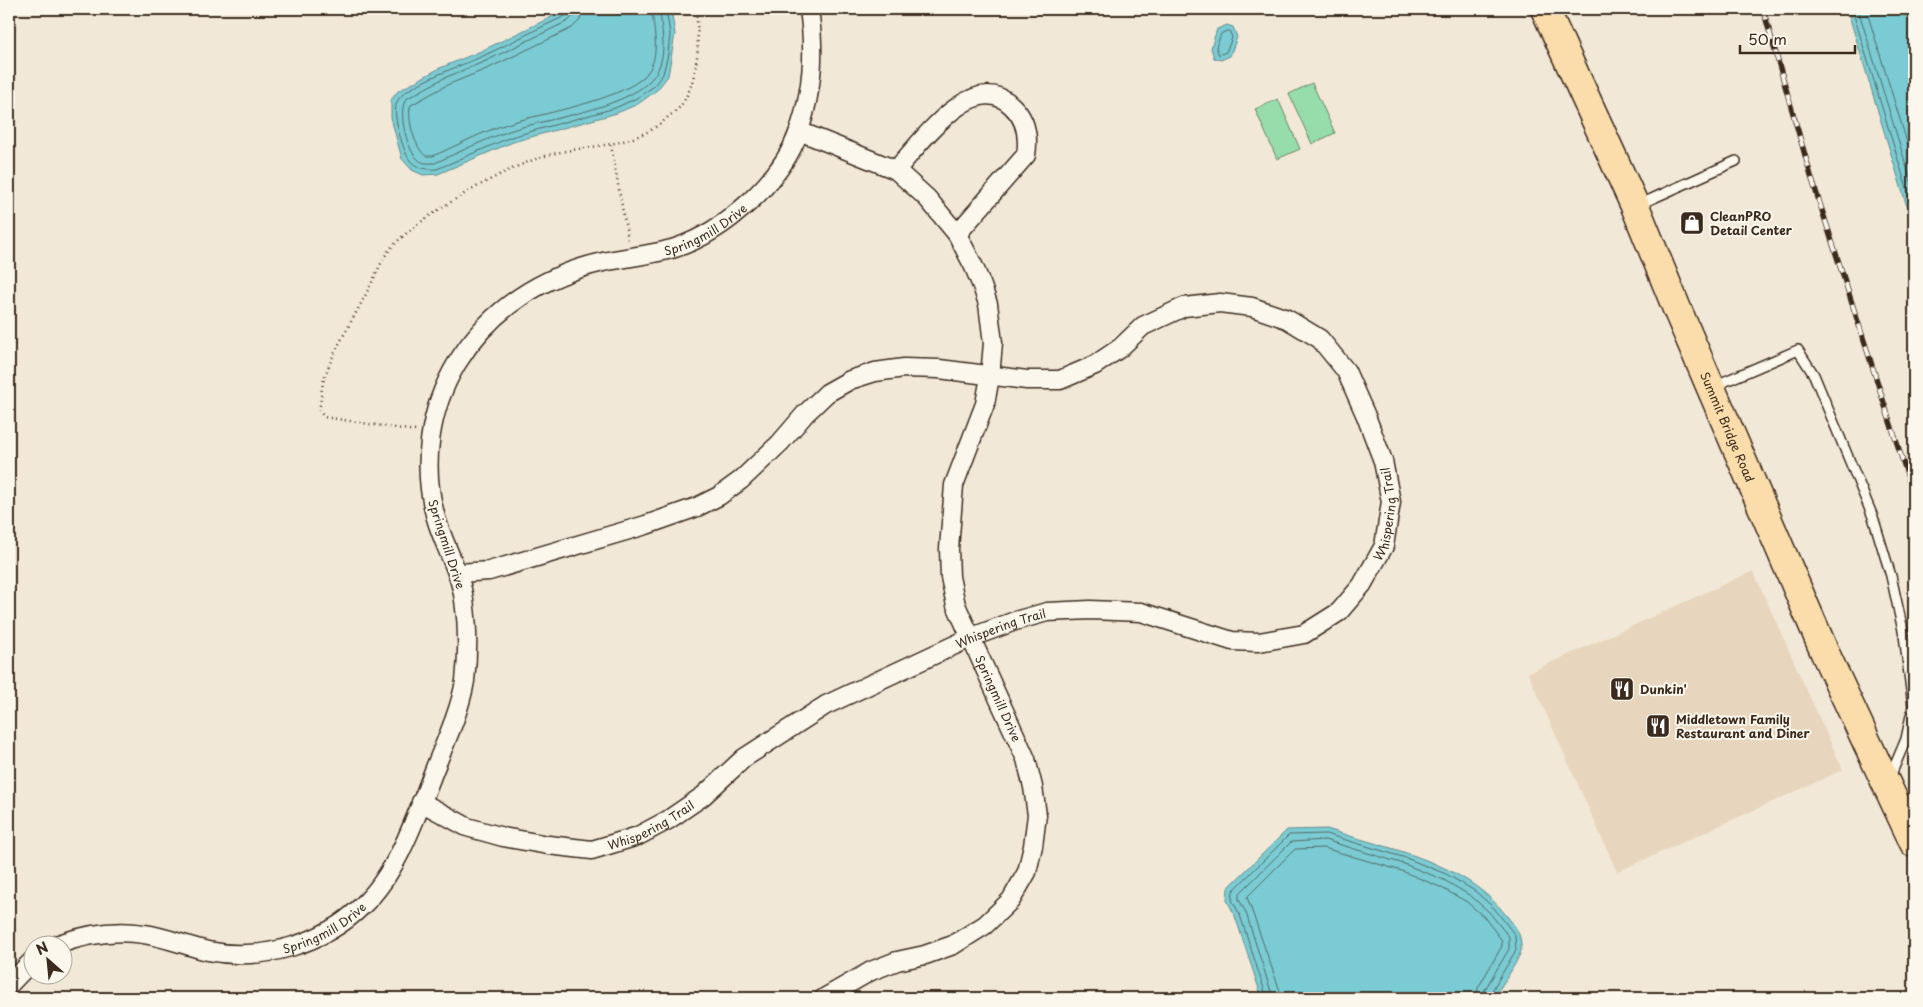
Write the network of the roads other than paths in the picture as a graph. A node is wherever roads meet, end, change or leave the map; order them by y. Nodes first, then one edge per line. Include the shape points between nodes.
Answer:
1 (809, 9) edge
2 (1545, 9) edge
3 (799, 132) junction
4 (1736, 161) dead end
5 (896, 170) junction
6 (1635, 206) junction
7 (957, 234) junction
8 (990, 377) junction
9 (1710, 388) junction
10 (458, 573) junction
11 (972, 638) junction
12 (1887, 785) junction
13 (421, 802) junction
14 (1914, 843) edge
15 (72, 939) edge
16 (22, 971) edge
17 (9, 985) edge
18 (824, 998) edge

1 - 3 street, Springmill Drive via 814,41 811,84
2 - 6 main road, Summit Bridge Road
3 - 5 street, Springmill Drive
3 - 10 street, Springmill Drive via 779,168 754,198 704,236 674,248 572,270 540,284 506,306 464,352 446,380 433,419 429,453 429,486 436,517
4 - 6 lane
5 - 7 street, Springmill Drive via 927,198
5 - 7 street via 955,107 966,100 977,95 990,96 1012,104 1026,127 1026,155
6 - 9 main road, Summit Bridge Road
7 - 8 street, Springmill Drive via 988,304 993,343
8 - 10 street, Whispering Trail via 939,369 904,368 850,380 827,393 741,480 697,507 489,571
8 - 11 street, Springmill Drive via 985,404 954,485 951,514 950,577 956,605
8 - 11 street, Whispering Trail via 1060,380 1095,365 1120,348 1143,326 1184,307 1220,303 1252,307 1288,319 1320,339 1346,371 1383,461 1391,502 1384,546 1362,584 1339,612 1304,634 1259,642 1232,641 1141,612 1090,610 1047,612
9 - 12 main road, Summit Bridge Road via 1824,653
9 - 12 lane via 1798,350 1814,375 1873,517 1904,635 1912,706 1906,739
10 - 13 street, Springmill Drive via 467,636 465,678 459,707
11 - 13 street, Whispering Trail via 826,705 744,758 703,796 668,820 638,836 592,850 521,840 467,827
11 - 18 street, Springmill Drive via 1026,759 1033,787 1037,815 1026,872 1011,900 985,925 953,945 897,961
12 - 14 main road, Summit Bridge Road
13 - 15 street, Springmill Drive via 395,861 380,886 363,906 333,929 302,943 270,952 237,955 146,934 114,931
16 - 17 street

